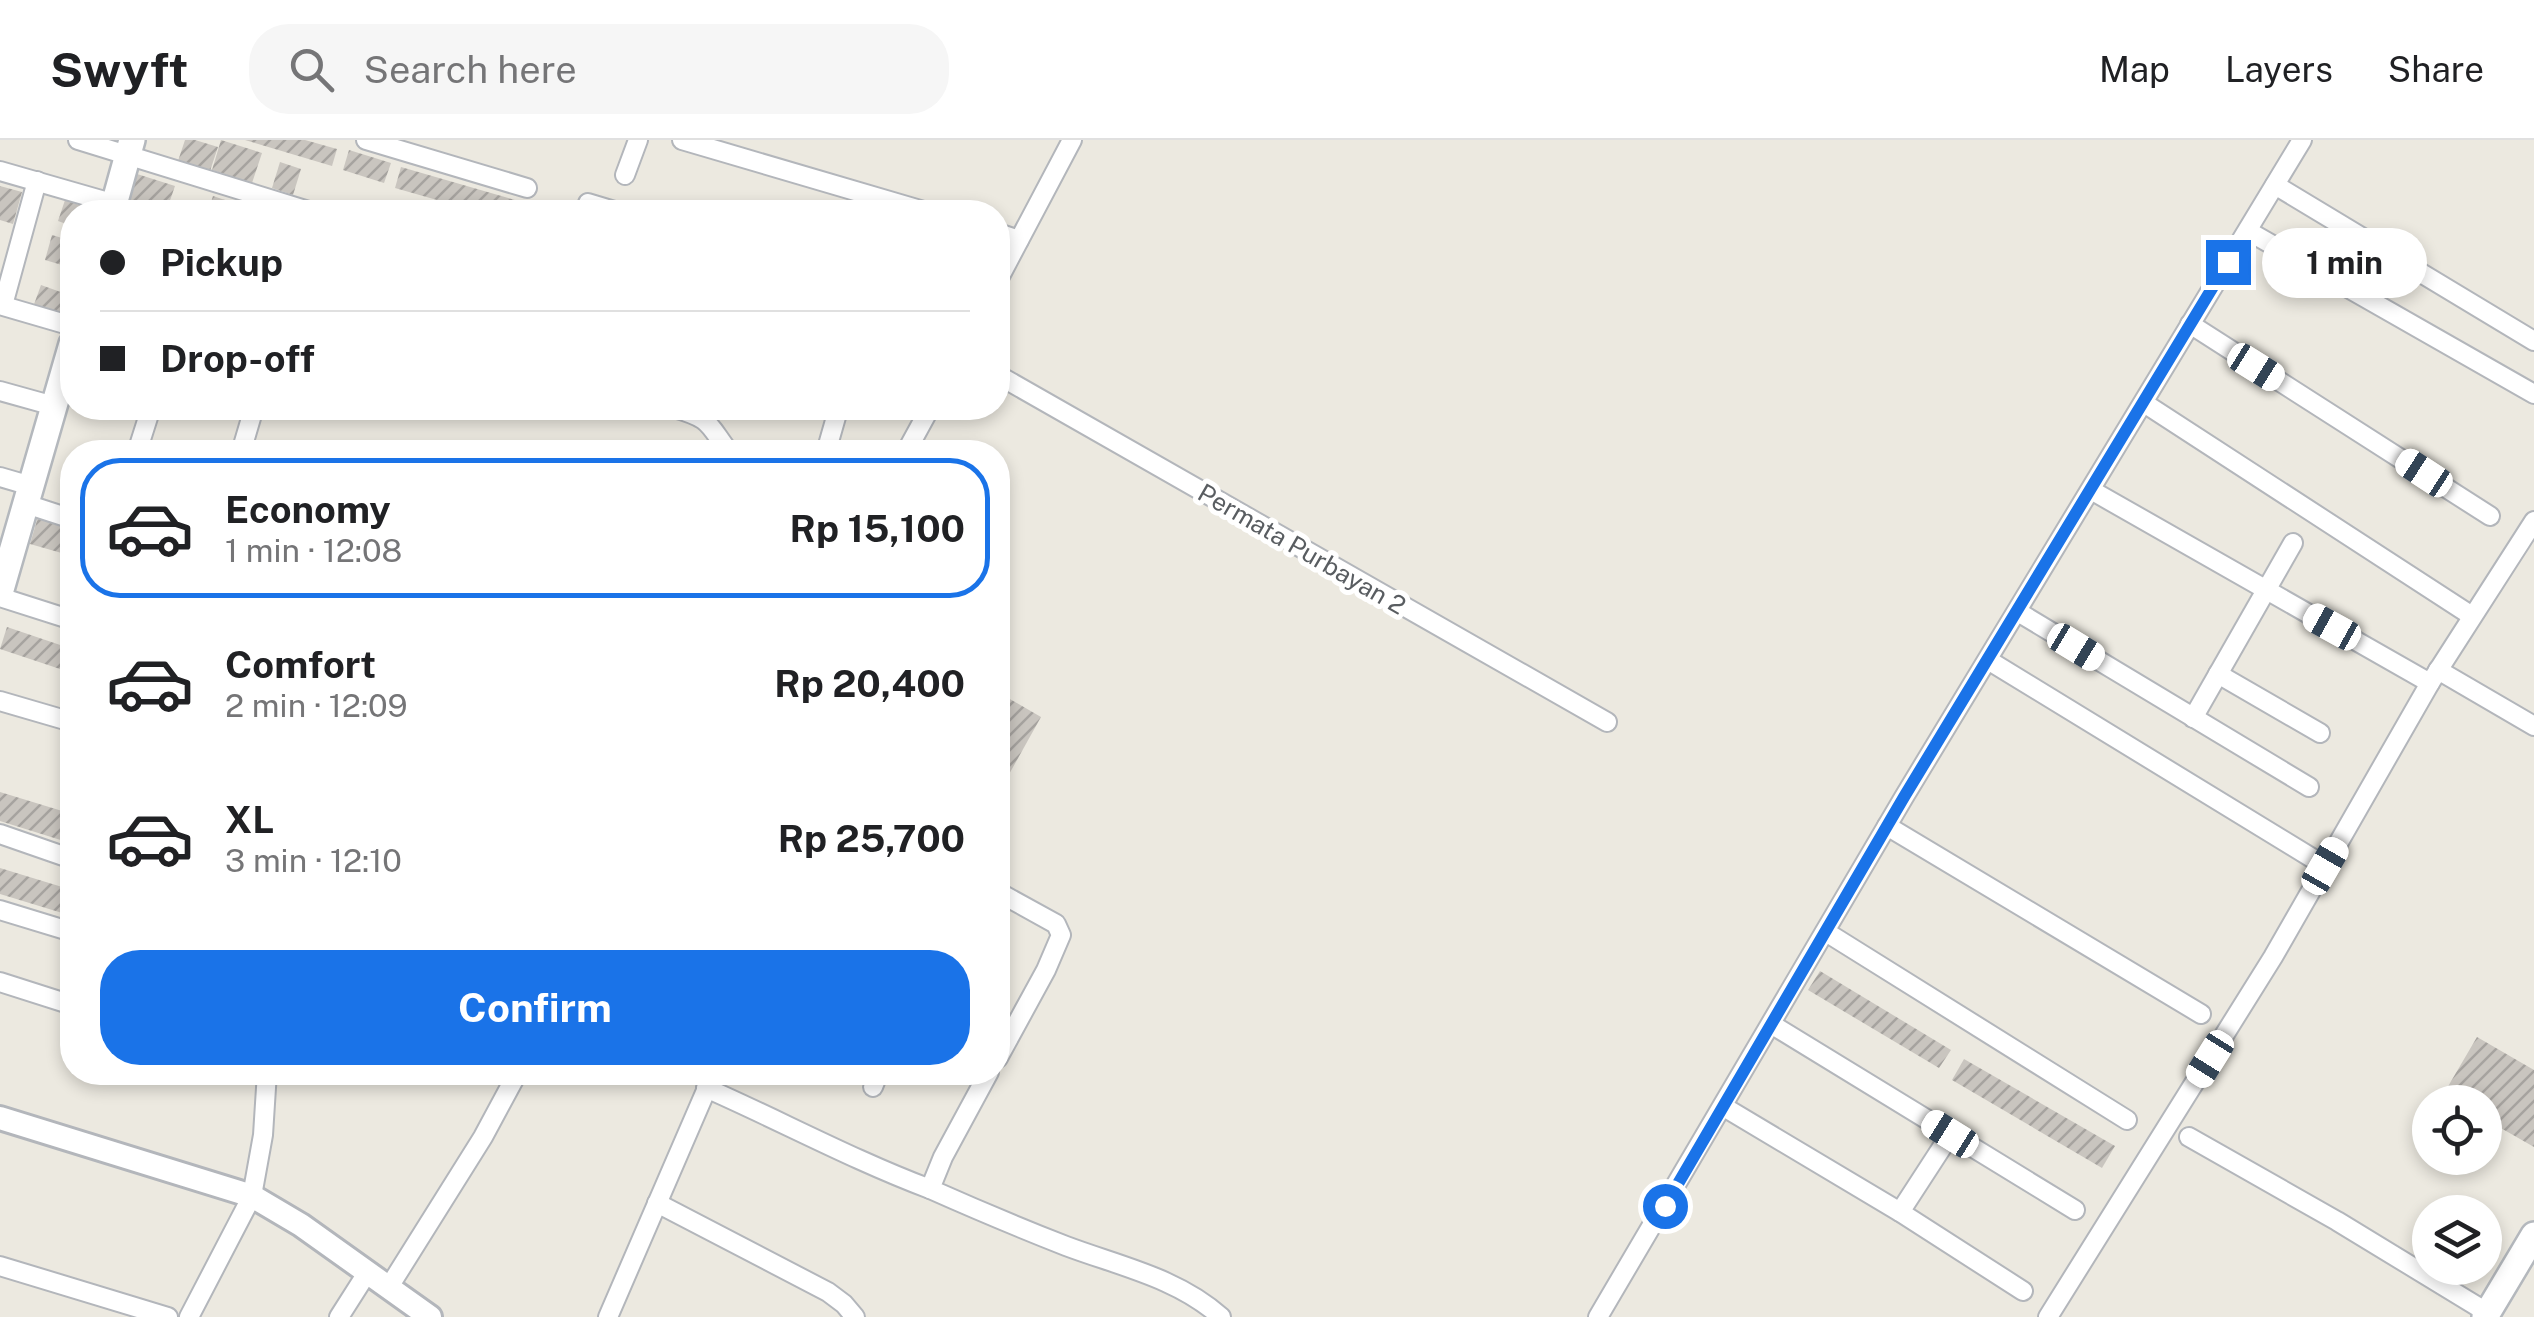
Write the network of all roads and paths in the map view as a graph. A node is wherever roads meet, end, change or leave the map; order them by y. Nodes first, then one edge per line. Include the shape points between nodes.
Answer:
1 (78, 140) edge
2 (366, 140) edge
3 (638, 140) edge
4 (682, 140) edge
5 (1072, 140) edge
6 (2302, 140) edge
7 (130, 148) edge
8 (0, 171) edge
9 (625, 175) dead end
10 (37, 181) junction
11 (2275, 185) junction
12 (527, 188) dead end
13 (90, 200) edge
14 (115, 200) edge
15 (278, 200) edge
16 (886, 200) edge
17 (2248, 231) junction
18 (1010, 237) edge
19 (1019, 240) junction
20 (1010, 257) edge
21 (2, 305) edge
22 (60, 322) edge
23 (2190, 324) junction
24 (2534, 341) edge
25 (1010, 383) edge
26 (60, 385) edge
27 (0, 390) edge
28 (2534, 394) edge
29 (2144, 402) junction
30 (54, 406) junction
31 (0, 477) edge
32 (2090, 490) junction
33 (29, 495) junction
34 (60, 512) edge
35 (2490, 516) dead end
36 (2534, 521) edge
37 (2293, 543) dead end
38 (4, 565) edge
39 (2266, 590) junction
40 (0, 595) edge
41 (2018, 612) junction
42 (60, 616) edge
43 (2472, 616) junction
44 (1988, 660) junction
45 (2218, 674) junction
46 (2434, 677) junction
47 (0, 701) edge
48 (60, 718) edge
49 (2194, 718) junction
50 (1607, 722) dead end
51 (2534, 726) edge
52 (2320, 733) dead end
53 (2310, 787) dead end
54 (1887, 826) junction
55 (0, 834) edge
56 (60, 855) edge
57 (2325, 866) junction
58 (1010, 898) edge
59 (0, 910) edge
60 (60, 928) edge
61 (1826, 932) junction
62 (0, 982) edge
63 (60, 1000) edge
64 (2201, 1014) dead end
65 (1771, 1024) junction
66 (1010, 1036) edge
67 (267, 1085) edge
68 (511, 1085) edge
69 (708, 1085) edge
70 (718, 1085) edge
71 (982, 1085) edge
72 (1724, 1107) junction
73 (0, 1118) edge
74 (2127, 1120) dead end
75 (1950, 1134) junction
76 (2188, 1137) dead end
77 (930, 1190) junction
78 (252, 1196) junction
79 (657, 1203) junction
80 (2075, 1210) dead end
81 (1900, 1212) junction
82 (2534, 1235) edge
83 (0, 1266) edge
84 (367, 1273) junction
85 (389, 1287) junction
86 (2024, 1291) dead end
87 (2487, 1315) edge
88 (168, 1317) edge
89 (189, 1317) edge
90 (339, 1317) edge
91 (430, 1317) edge
92 (608, 1317) edge
93 (855, 1317) edge
94 (1221, 1317) edge
95 (1598, 1317) edge
96 (2048, 1317) edge

1 - 7 street
2 - 12 street
3 - 9 street
4 - 16 street
5 - 19 street
6 - 11 street
7 - 14 main road
7 - 15 street
8 - 10 street
10 - 13 street
10 - 21 street
11 - 17 street
11 - 24 street
17 - 23 street
17 - 28 street
18 - 19 street
19 - 20 street
21 - 22 street
23 - 29 street
23 - 35 street
25 - 50 street, Permata Purbayan 2
26 - 30 main road
27 - 30 street
29 - 32 street
29 - 43 street
30 - 33 main road
31 - 33 street
32 - 39 street
32 - 41 street
33 - 34 street
33 - 38 main road
36 - 43 street
37 - 39 street
38 - 40 main road
39 - 45 street
39 - 46 street
40 - 42 street
41 - 44 street
41 - 49 street
43 - 46 street
44 - 54 street
44 - 57 street
45 - 49 street
45 - 52 street
46 - 51 street
46 - 57 street
47 - 48 street
49 - 53 street
54 - 61 street
54 - 64 street
55 - 56 street
57 - 96 street
58 - 66 street via 1051,920 1061,936
59 - 60 street
61 - 65 street
61 - 74 street
62 - 63 street
65 - 72 street
65 - 75 street
67 - 78 street
68 - 85 street
69 - 79 street
70 - 77 street via 826,1145
71 - 77 street
72 - 81 street
72 - 95 street
73 - 78 street
75 - 80 street
75 - 81 street
76 - 87 street
77 - 94 street via 1170,1284
78 - 84 street
78 - 89 street
79 - 92 street
79 - 93 street via 828,1292
81 - 86 street
82 - 87 main road
83 - 88 street
84 - 85 street
84 - 90 street
85 - 91 street

